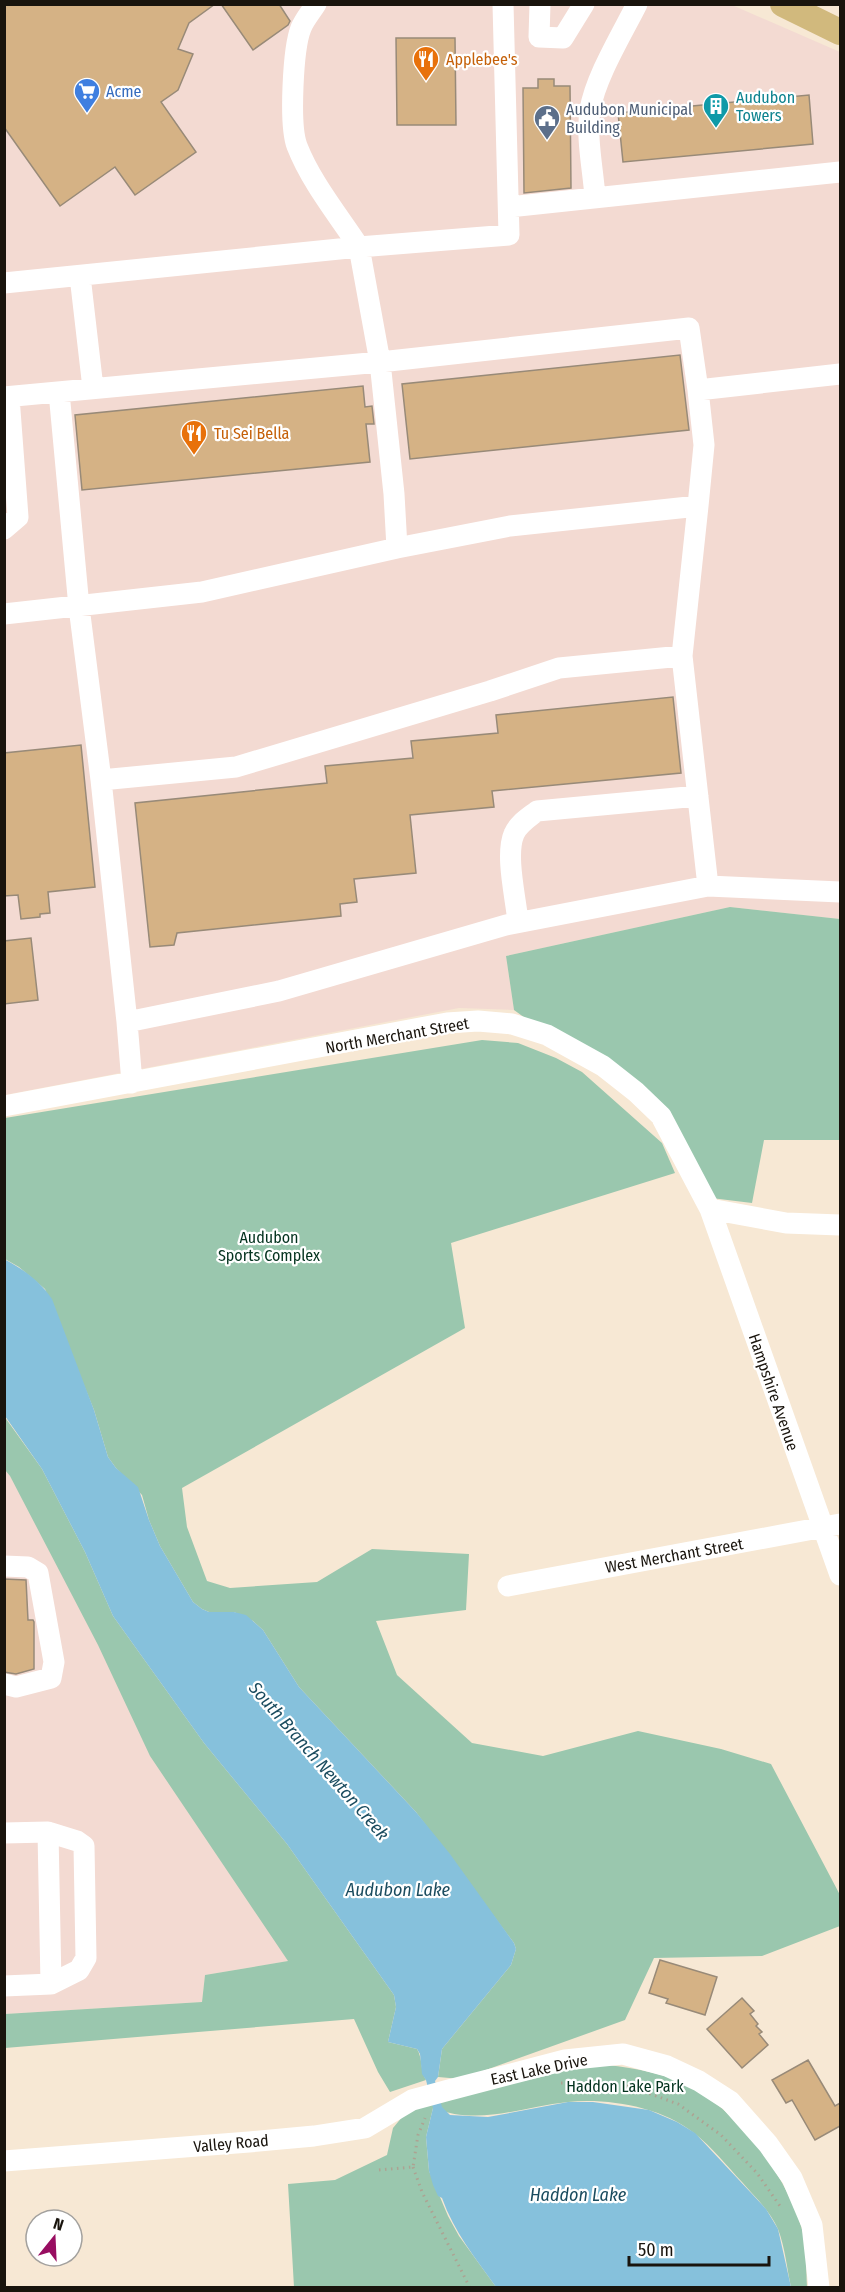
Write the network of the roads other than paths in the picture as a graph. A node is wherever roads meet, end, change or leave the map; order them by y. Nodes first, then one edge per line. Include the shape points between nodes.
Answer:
1 (316, 4) edge
2 (503, 4) edge
3 (540, 4) edge
4 (584, 4) edge
5 (637, 4) edge
6 (783, 4) edge
7 (840, 32) edge
8 (840, 172) edge
9 (595, 197) junction
10 (509, 207) junction
11 (359, 247) junction
12 (80, 276) junction
13 (4, 283) edge
14 (380, 362) junction
15 (840, 374) edge
16 (93, 388) junction
17 (698, 390) junction
18 (59, 392) junction
19 (7, 397) edge
20 (698, 506) junction
21 (4, 530) edge
22 (397, 548) junction
23 (79, 607) junction
24 (4, 614) edge
25 (682, 656) junction
26 (101, 780) junction
27 (698, 796) junction
28 (708, 886) junction
29 (840, 892) edge
30 (518, 922) junction
31 (127, 1022) junction
32 (132, 1083) junction
33 (4, 1106) edge
34 (710, 1209) junction
35 (840, 1225) edge
36 (831, 1526) edge
37 (4, 1566) edge
38 (840, 1575) edge
39 (508, 1586) dead end
40 (4, 1684) edge
41 (48, 1832) junction
42 (4, 1833) edge
43 (51, 1984) junction
44 (4, 1986) edge
45 (449, 2090) joint
46 (4, 2161) edge
47 (819, 2288) edge

1 - 11 street via 301,28 294,73 292,114 296,143 307,168
2 - 10 street
3 - 4 street via 538,37 563,38
5 - 9 street via 591,107
6 - 7 main road
8 - 9 street
9 - 10 street
10 - 11 street via 509,235
11 - 12 street
11 - 14 street
12 - 13 street
12 - 16 street
14 - 16 street
14 - 17 street via 689,328
14 - 22 street
15 - 17 street
16 - 18 street
17 - 20 street via 704,445
18 - 19 street
18 - 23 street
19 - 21 street via 18,517
20 - 22 street via 510,526
20 - 25 street
22 - 23 street via 202,592
23 - 24 street
23 - 26 street
25 - 26 street via 559,668 236,767
25 - 27 street
26 - 31 street
27 - 28 street
27 - 30 street via 537,811 515,832 510,846
28 - 29 street
28 - 30 street
30 - 31 street via 279,991
31 - 32 street
32 - 33 street, North Merchant Street
32 - 34 street, North Merchant Street via 447,1023 512,1024 572,1047 636,1092 661,1116
34 - 35 street via 786,1223
34 - 36 street, Hampshire Avenue
36 - 38 street, Hampshire Avenue
36 - 39 street, West Merchant Street
37 - 40 street via 28,1567 38,1573 54,1662 51,1678 16,1687
41 - 42 street
41 - 43 street
41 - 43 street via 84,1846 85,1880 86,1958 79,1970
43 - 44 street
45 - 46 street, Valley Road via 419,2109 365,2128 249,2142
45 - 47 street, East Lake Drive via 565,2060 623,2054 667,2066 699,2081 730,2101 792,2178 812,2225

